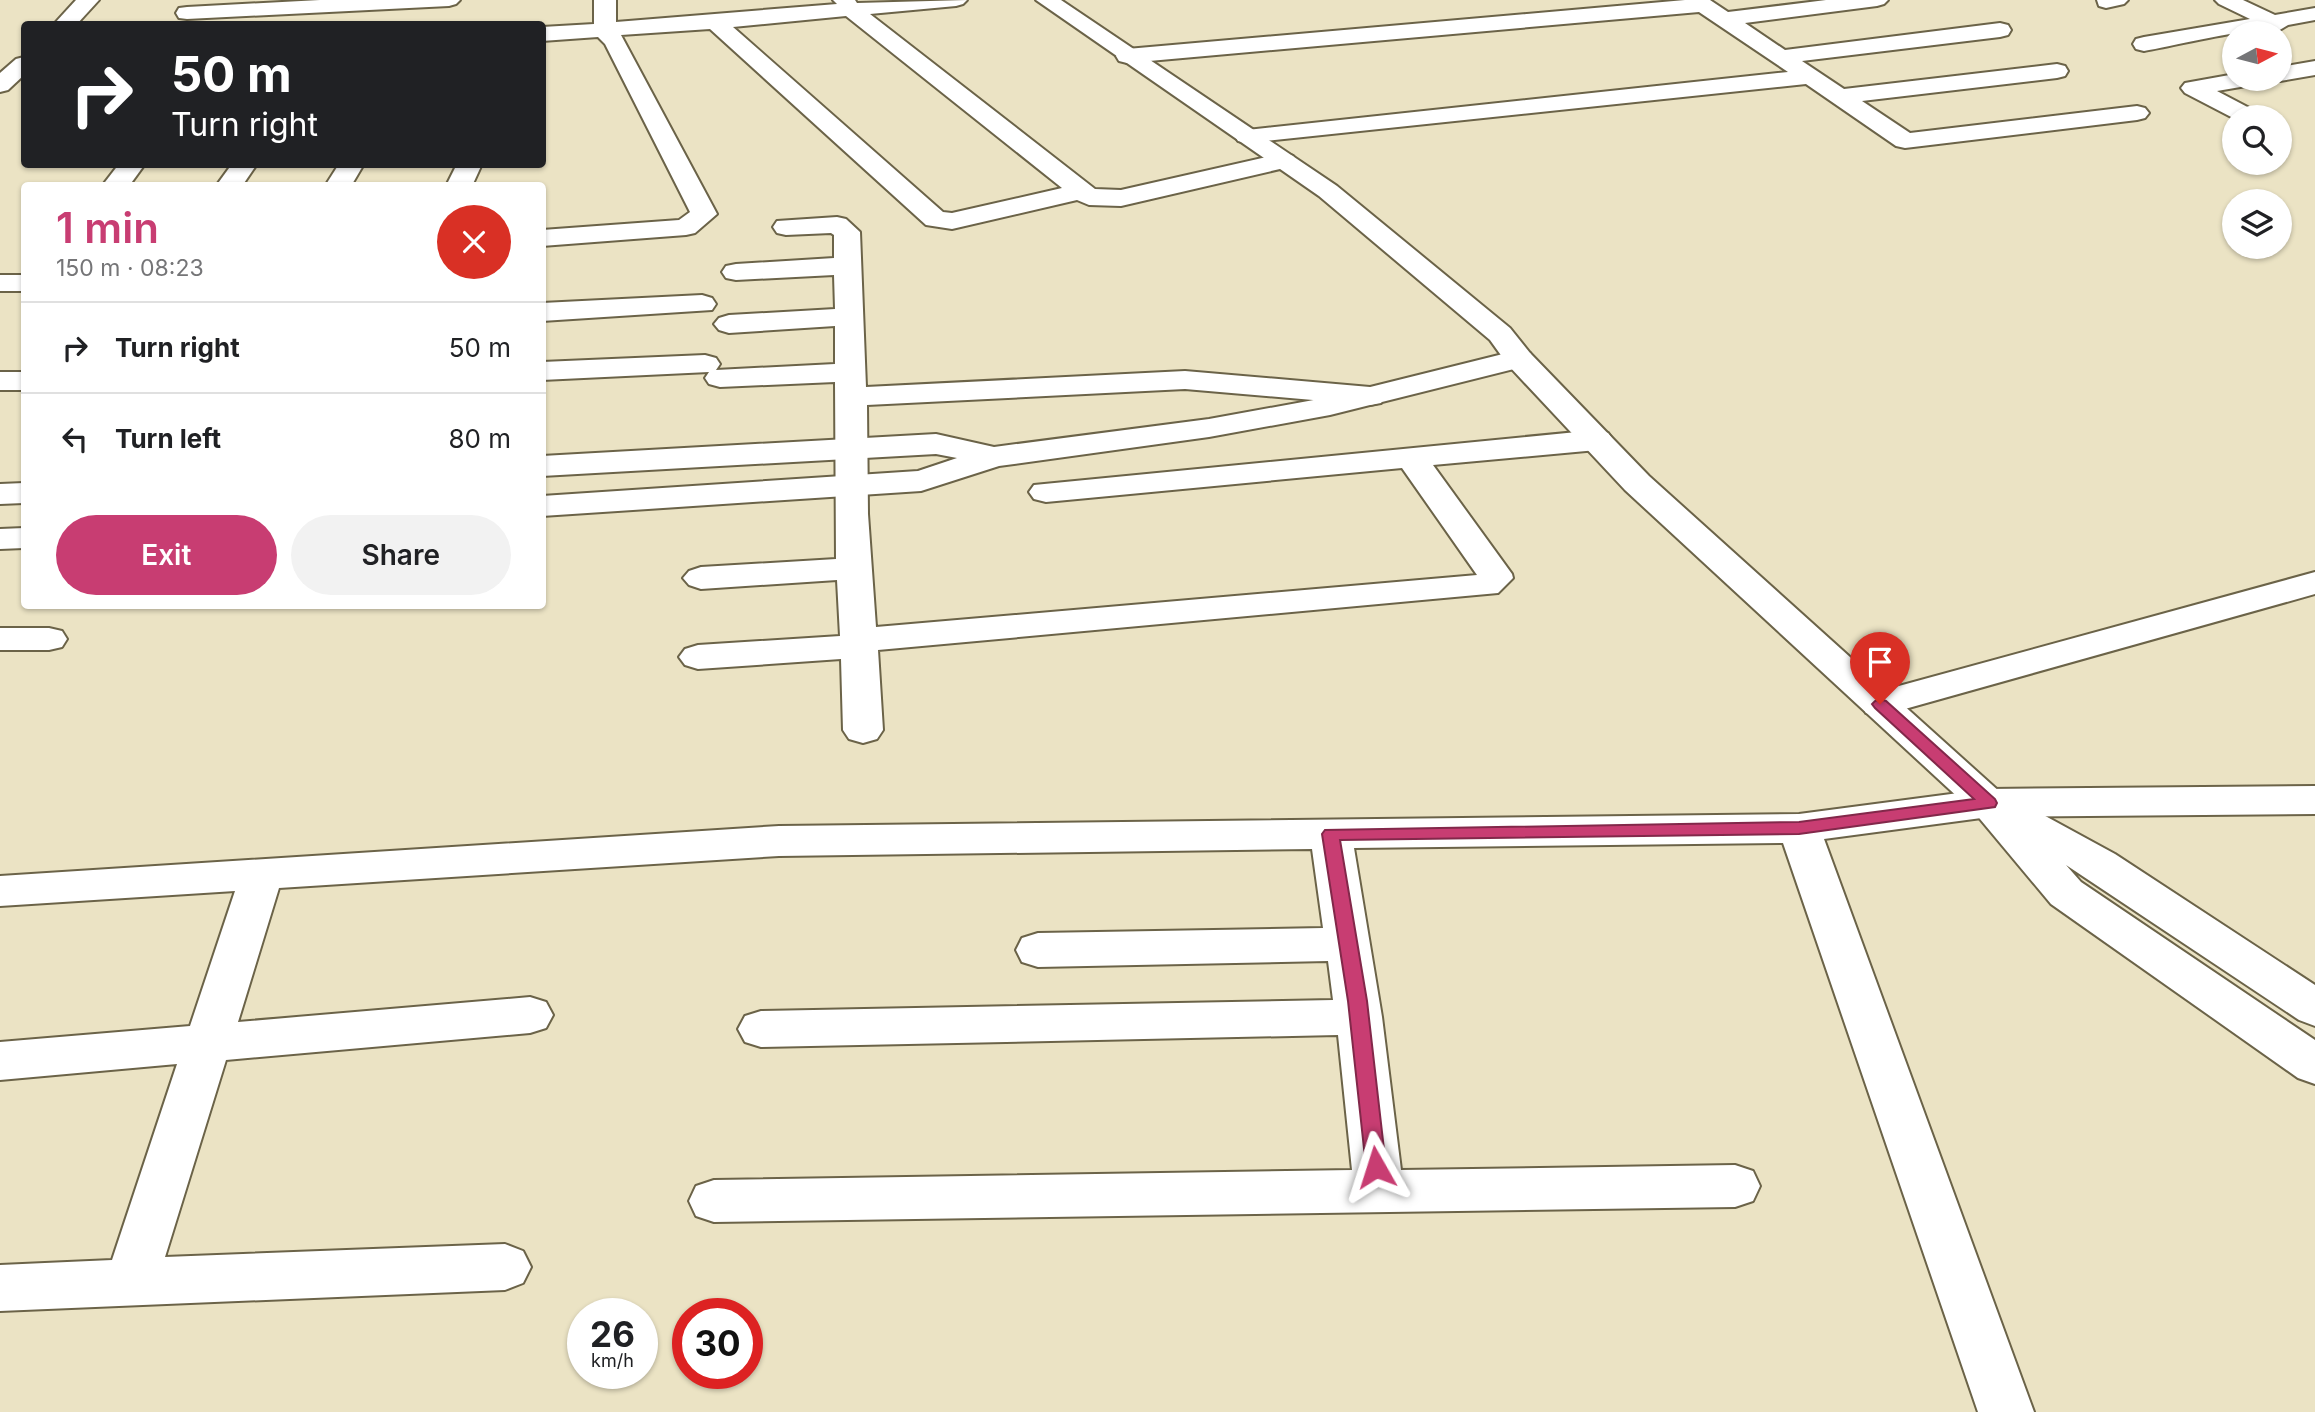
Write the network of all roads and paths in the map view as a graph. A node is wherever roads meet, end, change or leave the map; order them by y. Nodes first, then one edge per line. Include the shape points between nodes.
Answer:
1 (88, 0) edge
2 (449, 0) edge
3 (605, 0) edge
4 (956, 0) edge
5 (1047, 0) edge
6 (1877, 0) edge
7 (2226, 0) edge
8 (1699, 2) edge
9 (848, 5) edge
10 (187, 13) dead end
11 (2315, 14) edge
12 (1725, 19) junction
13 (68, 21) edge
14 (2273, 21) joint
15 (715, 22) junction
16 (2000, 30) dead end
17 (2222, 30) edge
18 (2292, 30) edge
19 (546, 34) edge
20 (610, 36) junction
21 (2304, 36) dead end
22 (2144, 44) dead end
23 (546, 51) edge
24 (1127, 56) junction
25 (1780, 57) junction
26 (21, 67) edge
27 (2315, 68) edge
28 (2057, 71) dead end
29 (2292, 72) edge
30 (1810, 77) junction
31 (2222, 83) edge
32 (0, 85) edge
33 (1837, 97) junction
34 (2226, 105) edge
35 (2137, 113) dead end
36 (1247, 136) junction
37 (1284, 161) junction
38 (130, 168) edge
39 (118, 182) edge
40 (1078, 191) junction
41 (786, 227) dead end
42 (546, 239) edge
43 (847, 266) junction
44 (736, 272) dead end
45 (0, 283) edge
46 (21, 283) edge
47 (702, 304) dead end
48 (546, 312) edge
49 (848, 317) junction
50 (729, 324) dead end
51 (1519, 359) junction
52 (546, 371) edge
53 (0, 381) edge
54 (21, 381) edge
55 (851, 385) junction
56 (1370, 397) junction
57 (1597, 440) junction
58 (850, 450) junction
59 (994, 457) junction
60 (1411, 458) junction
61 (546, 466) edge
62 (851, 487) junction
63 (1046, 492) dead end
64 (21, 493) edge
65 (0, 494) edge
66 (546, 506) edge
67 (21, 538) edge
68 (0, 539) edge
69 (855, 568) junction
70 (701, 578) dead end
71 (2315, 583) edge
72 (0, 639) edge
73 (50, 639) dead end
74 (859, 643) junction
75 (698, 657) dead end
76 (1880, 704) junction
77 (863, 730) dead end
78 (2315, 800) edge
79 (1989, 803) junction
80 (1799, 828) junction
81 (1331, 834) junction
82 (262, 874) junction
83 (0, 891) edge
84 (1349, 944) junction
85 (1038, 950) dead end
86 (2315, 1008) edge
87 (530, 1015) dead end
88 (1359, 1017) junction
89 (761, 1029) dead end
90 (207, 1045) junction
91 (0, 1061) edge
92 (2315, 1065) edge
93 (1735, 1186) dead end
94 (1379, 1192) junction
95 (714, 1202) dead end
96 (505, 1267) dead end
97 (131, 1282) junction
98 (0, 1289) edge
99 (2006, 1412) edge

1 - 13 street
2 - 10 street
3 - 20 street
4 - 9 street
5 - 24 street
6 - 12 street
7 - 14 street
8 - 12 street
8 - 24 street
9 - 15 street
9 - 40 street
11 - 14 street
12 - 25 street
15 - 20 street
15 - 40 street via 935,219 952,221
16 - 25 street
17 - 22 street
18 - 21 street
19 - 20 street
20 - 23 street
20 - 42 street via 704,214 686,227
24 - 36 street
25 - 30 street
26 - 32 street
27 - 29 street
28 - 33 street
30 - 33 street
30 - 36 street
31 - 34 street via 2193,88
33 - 35 street via 1905,141
36 - 37 street
37 - 40 street via 1121,198 1089,197
37 - 51 street via 1328,191 1500,334
38 - 39 street
41 - 43 street via 844,228
43 - 44 street
43 - 49 street
45 - 46 street
47 - 48 street
49 - 50 street
49 - 55 street
51 - 56 street
51 - 57 street
52 - 55 street via 712,371
53 - 54 street
55 - 56 street via 1185,380
55 - 58 street
56 - 59 street via 1209,428
57 - 60 street
57 - 76 street via 1637,483
58 - 59 street via 936,444
58 - 61 street
58 - 62 street
59 - 62 street via 921,481
60 - 63 street
60 - 74 street via 1494,574 1492,582
62 - 66 street
62 - 69 street
64 - 65 street
67 - 68 street
69 - 70 street
69 - 74 street
71 - 76 street
72 - 73 street
74 - 75 street
74 - 77 street
76 - 79 street
78 - 79 street
79 - 80 street
79 - 86 street via 2100,865
79 - 92 street via 2066,893
80 - 81 street
80 - 99 street
81 - 82 street via 779,841
81 - 84 street
82 - 83 street
82 - 90 street
84 - 85 street
84 - 88 street
87 - 90 street
88 - 89 street
88 - 94 street
90 - 91 street
90 - 97 street
93 - 94 street
94 - 95 street
96 - 97 street
97 - 98 street

